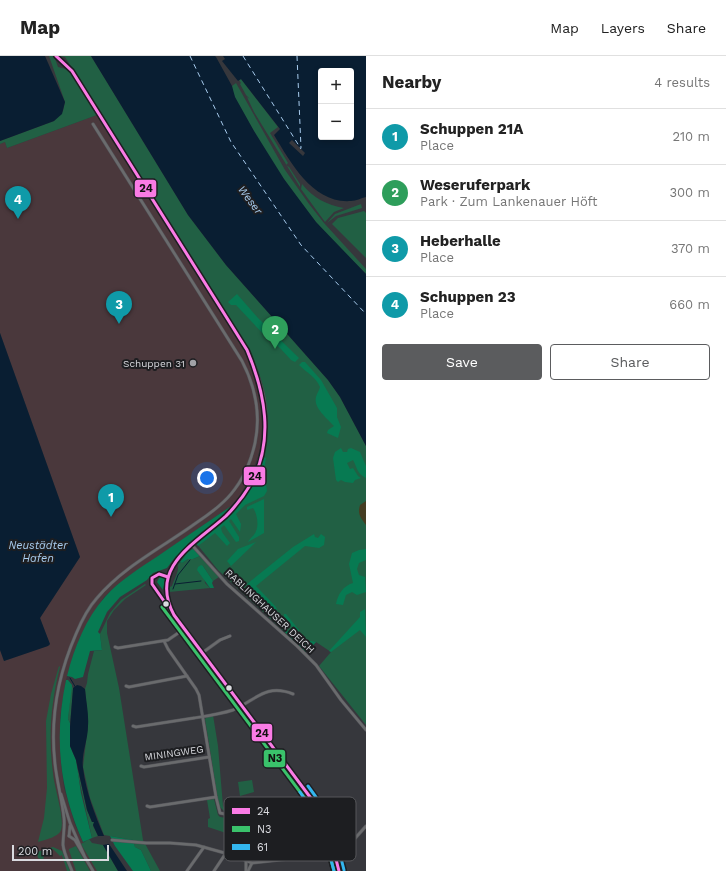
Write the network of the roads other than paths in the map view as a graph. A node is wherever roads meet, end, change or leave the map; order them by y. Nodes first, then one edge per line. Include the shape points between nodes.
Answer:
1 (56, 56) edge
2 (94, 124) dead end
3 (191, 544) junction
4 (168, 577) junction
5 (166, 597) joint
6 (169, 607) junction
7 (184, 629) junction
8 (230, 636) dead end
9 (164, 640) junction
10 (115, 647) dead end
11 (202, 653) junction
12 (187, 676) junction
13 (126, 686) dead end
14 (293, 694) dead end
15 (242, 706) junction
16 (203, 716) junction
17 (133, 726) dead end
18 (366, 730) edge
19 (209, 756) junction
20 (141, 766) dead end
21 (59, 789) junction
22 (216, 797) junction
23 (309, 797) edge
24 (147, 806) dead end
25 (224, 814) edge
26 (70, 823) junction
27 (366, 826) edge
28 (68, 836) junction
29 (64, 837) junction
30 (356, 837) edge
31 (112, 840) dead end
32 (204, 847) junction
33 (224, 853) edge
34 (84, 855) junction
35 (224, 857) edge
36 (268, 861) edge
37 (337, 861) edge
38 (246, 862) joint
39 (252, 863) junction
40 (72, 871) edge
41 (93, 871) edge
42 (187, 871) edge
43 (214, 871) edge
44 (247, 871) edge
45 (340, 871) edge

1 - 3 street via 72,71 247,350 262,388 266,427 263,447 254,474 240,499 225,517
2 - 21 street via 242,361 255,396 257,428 246,471 231,494 213,511 118,577 96,599 86,614 67,658 57,696 54,743
3 - 4 street via 176,562
3 - 18 street, RABLINGHAUSER DEICH via 227,584 316,665
4 - 5 street
4 - 6 street via 159,574 152,578 152,581
5 - 6 street
6 - 7 street
7 - 9 street
7 - 11 street
8 - 11 street
9 - 10 street
9 - 12 street
11 - 15 street
12 - 13 street
12 - 16 street via 199,695
14 - 15 street via 272,690 258,695
15 - 16 street via 224,713
15 - 23 street
16 - 17 street
16 - 19 street
19 - 20 street, MININGWEG
19 - 22 street
21 - 26 street
21 - 29 street
22 - 24 street
22 - 25 street via 220,813
26 - 28 street
26 - 34 street
27 - 30 street
28 - 29 street
28 - 34 street via 74,840
29 - 40 street via 63,846
31 - 32 street
32 - 33 street
32 - 42 street
34 - 41 street
35 - 43 street
36 - 39 street
37 - 45 street
38 - 39 street
38 - 44 street
39 - 44 street

